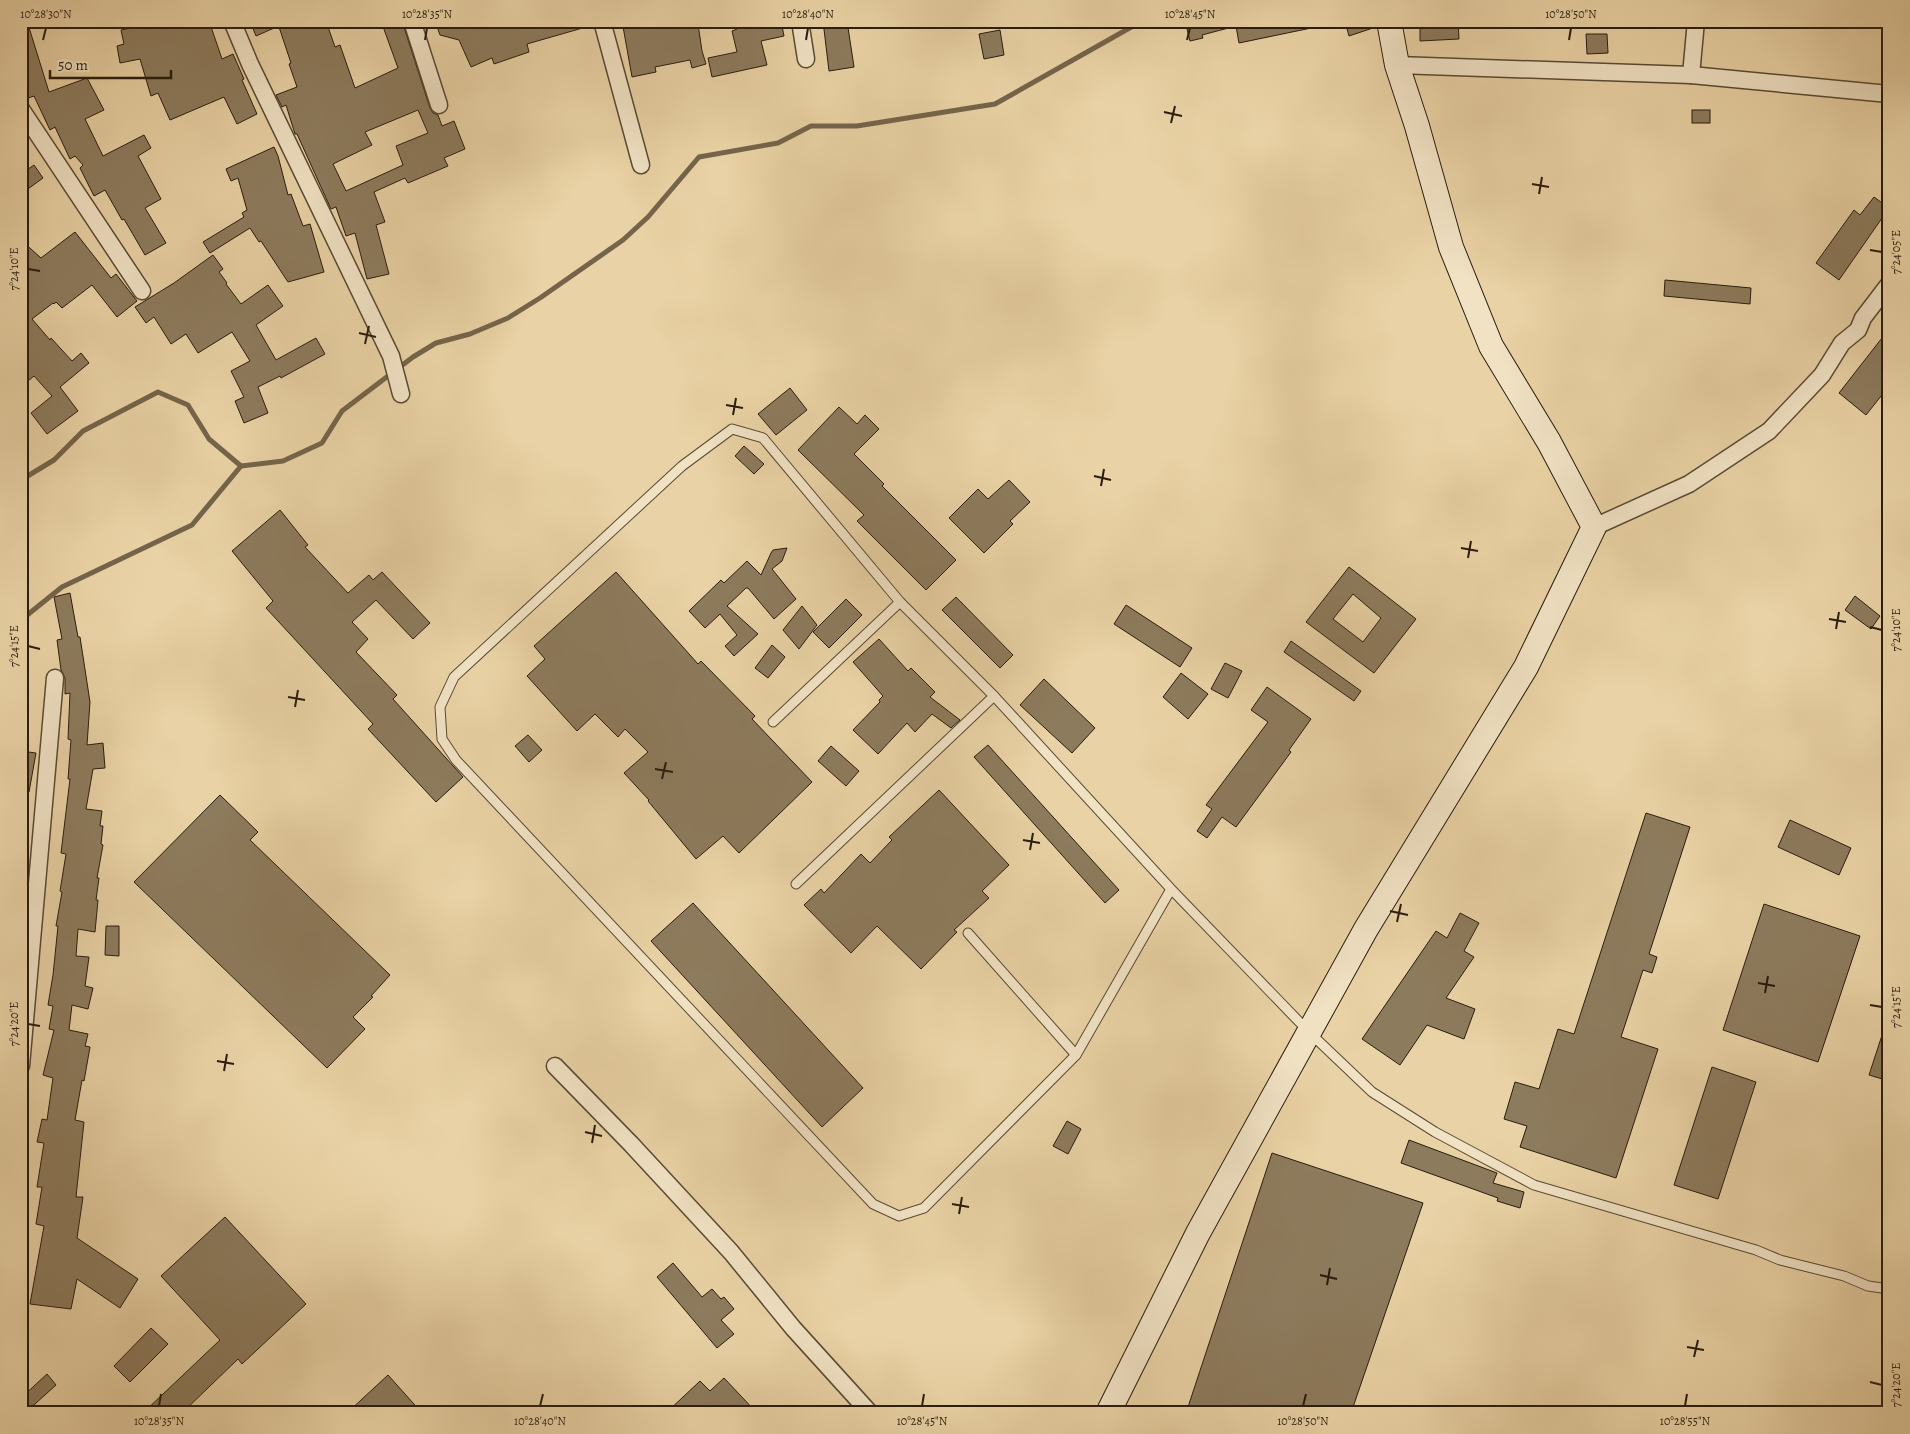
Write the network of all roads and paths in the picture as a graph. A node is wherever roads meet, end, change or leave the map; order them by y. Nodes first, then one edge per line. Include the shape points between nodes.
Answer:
1 (232, 21) edge
2 (412, 21) edge
3 (602, 21) edge
4 (800, 21) edge
5 (1389, 21) edge
6 (1696, 21) edge
7 (806, 59) dead end
8 (1397, 65) junction
9 (1691, 76) junction
10 (1889, 94) edge
11 (439, 105) dead end
12 (21, 109) edge
13 (641, 165) dead end
14 (1889, 284) edge
15 (142, 291) dead end
16 (401, 394) dead end
17 (1594, 527) junction
18 (900, 602) junction
19 (55, 678) dead end
20 (994, 696) junction
21 (773, 722) dead end
22 (796, 884) dead end
23 (1172, 889) junction
24 (968, 933) dead end
25 (1309, 1032) junction
26 (1076, 1055) junction
27 (21, 1066) edge
28 (555, 1066) dead end
29 (1889, 1289) edge
30 (870, 1413) edge
31 (1108, 1413) edge

1 - 16 street via 391,356
2 - 11 street
3 - 13 street
4 - 7 street
5 - 8 street
6 - 9 street
8 - 9 street
8 - 17 street via 1451,247 1491,346 1549,442
9 - 10 street
12 - 15 street
14 - 17 street via 1822,375 1769,431 1689,484
17 - 25 street via 1526,667 1366,929
18 - 20 lane
18 - 21 lane
18 - 26 lane via 763,438 732,429 682,466 454,677 440,707 442,739 456,760 873,1204 899,1216 924,1208
19 - 27 street
20 - 22 lane
20 - 23 lane
23 - 25 lane
23 - 26 lane
24 - 26 lane
25 - 29 lane via 1372,1092 1435,1132 1534,1185 1756,1250 1780,1260 1844,1276 1868,1286
25 - 31 street via 1198,1233
28 - 30 street via 731,1252 793,1328

